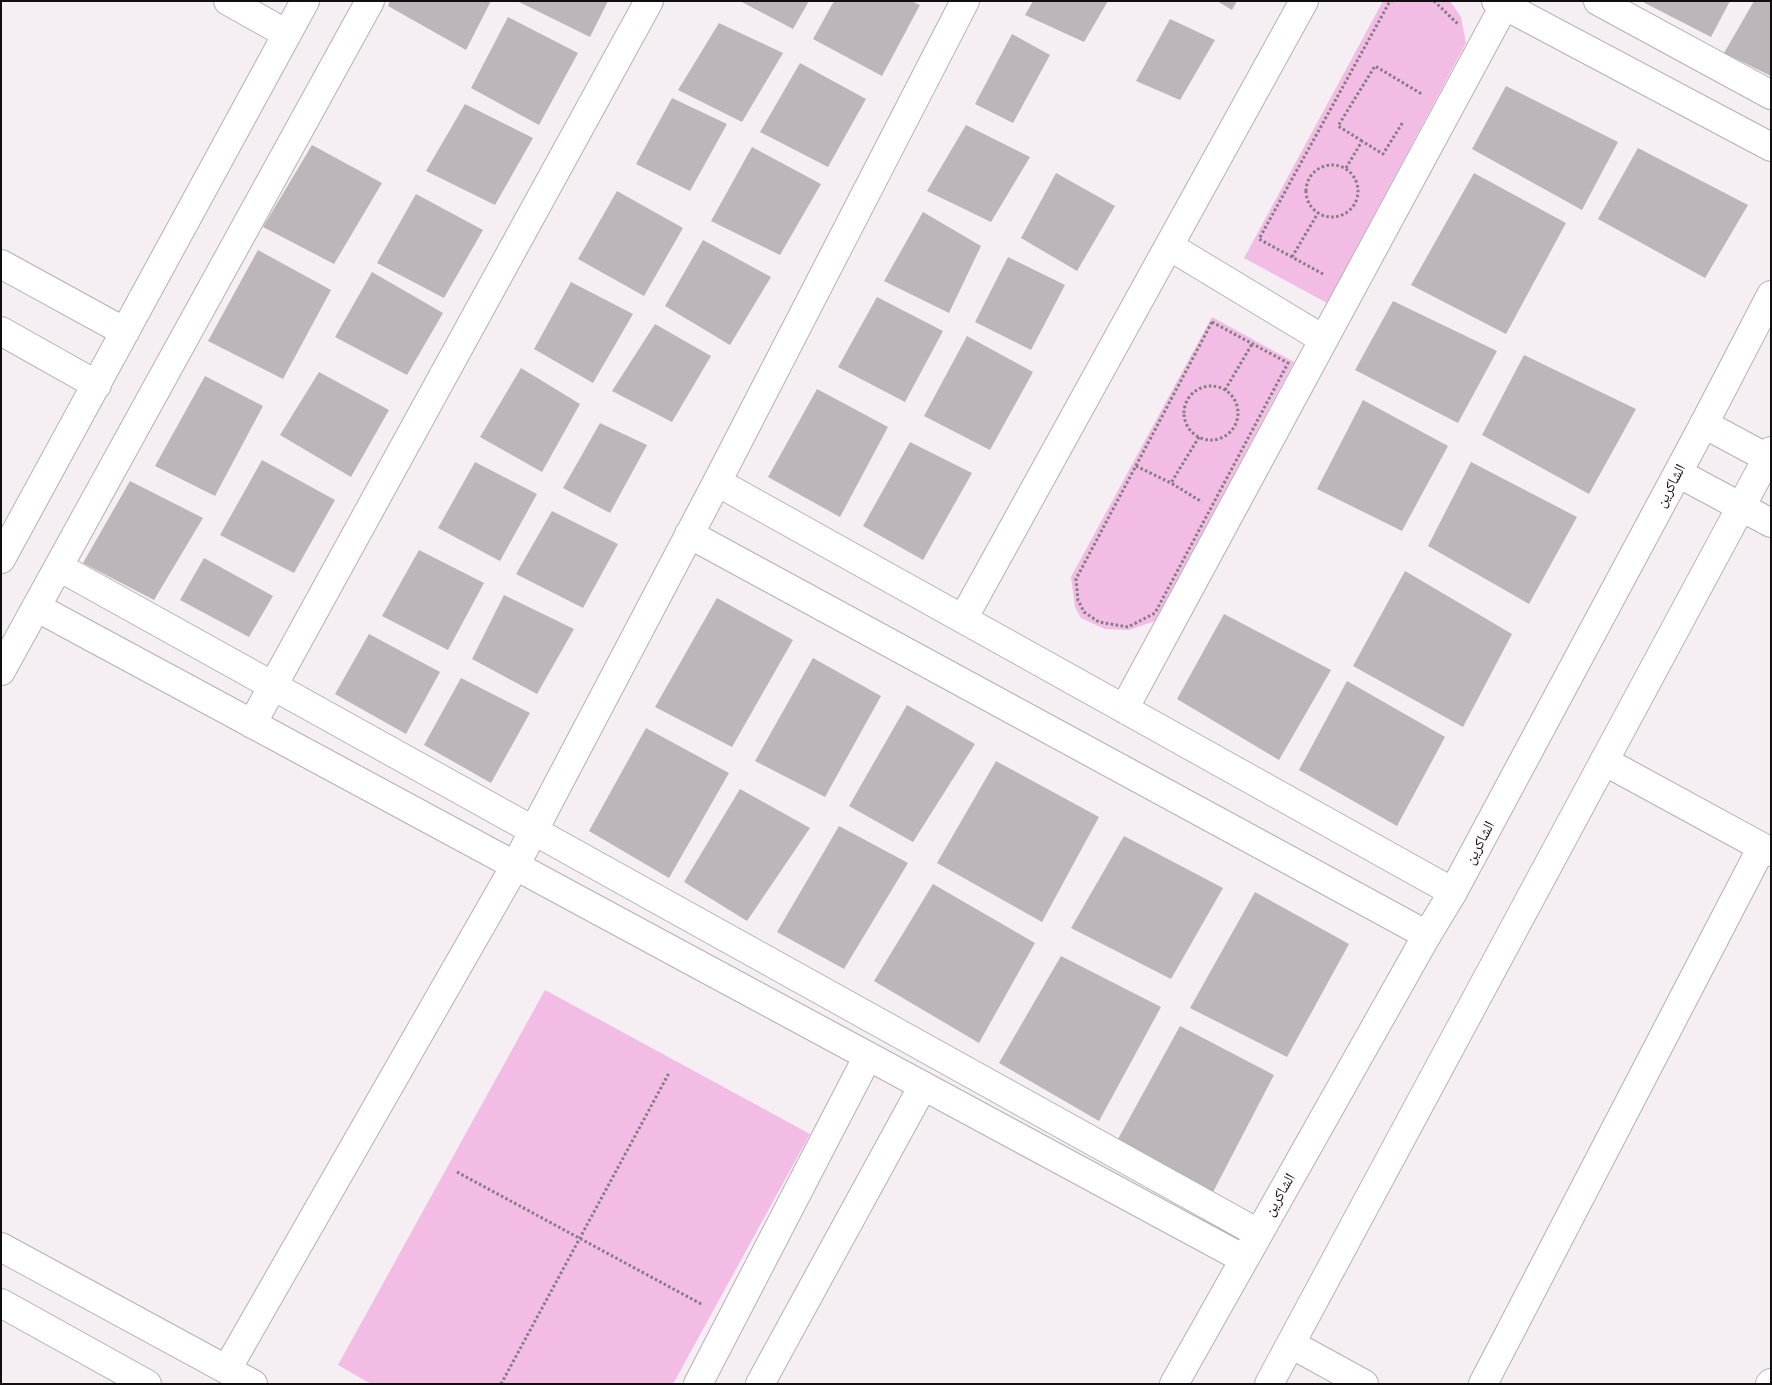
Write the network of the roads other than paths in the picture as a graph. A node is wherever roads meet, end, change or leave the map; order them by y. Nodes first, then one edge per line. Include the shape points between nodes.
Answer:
1 (228, 1) edge
2 (305, 1) edge
3 (370, 1) edge
4 (649, 1) edge
5 (965, 1) edge
6 (1304, 1) edge
7 (1598, 1) edge
8 (1500, 3) edge
9 (288, 34) junction
10 (1771, 95) edge
11 (1771, 147) edge
12 (1169, 246) junction
13 (1, 264) edge
14 (1771, 295) edge
15 (1, 331) edge
16 (125, 332) junction
17 (1324, 339) junction
18 (96, 385) junction
19 (1704, 424) junction
20 (1769, 456) edge
21 (1678, 473) junction
22 (717, 482) junction
23 (1740, 507) junction
24 (1771, 523) edge
25 (688, 534) junction
26 (1, 559) edge
27 (59, 567) junction
28 (36, 607) junction
29 (964, 619) junction
30 (1, 671) edge
31 (273, 686) junction
32 (1124, 709) junction
33 (252, 724) junction
34 (1604, 761) junction
35 (534, 831) junction
36 (1766, 849) edge
37 (516, 866) junction
38 (1453, 892) junction
39 (1427, 935) junction
40 (868, 1056) junction
41 (923, 1086) junction
42 (1258, 1233) junction
43 (1, 1247) edge
44 (1244, 1259) junction
45 (1, 1303) edge
46 (1291, 1344) junction
47 (227, 1370) junction
48 (147, 1384) edge
49 (253, 1384) edge
50 (698, 1384) edge
51 (760, 1384) edge
52 (1174, 1384) edge
53 (1269, 1384) edge
54 (1364, 1384) edge
55 (1483, 1384) edge

1 - 9 street
2 - 9 street
3 - 27 street
4 - 31 street
5 - 22 street
6 - 12 street
7 - 10 street
8 - 11 street
8 - 17 street
9 - 16 street
12 - 17 street
12 - 29 street
13 - 16 street
14 - 19 street, الشاكرين
15 - 18 street
16 - 18 street
17 - 32 street
18 - 26 street
19 - 20 street
19 - 21 street, الشاكرين
20 - 23 street
21 - 23 street
21 - 38 street, الشاكرين
22 - 25 street
22 - 29 street
23 - 24 street
23 - 34 street
25 - 35 street
25 - 39 street
27 - 28 street
27 - 31 street
28 - 30 street
28 - 33 street
29 - 32 street
31 - 33 street
31 - 35 street
32 - 38 street
33 - 37 street
34 - 36 street
34 - 46 street
35 - 37 street
35 - 42 street
36 - 55 street
37 - 40 street
37 - 47 street
38 - 39 street, الشاكرين
39 - 42 street, الشاكرين
40 - 41 street
40 - 50 street
41 - 44 street
41 - 51 street
42 - 44 street, الشاكرين
43 - 47 street
44 - 52 street, الشاكرين
45 - 48 street
46 - 53 street
46 - 54 street
47 - 49 street

